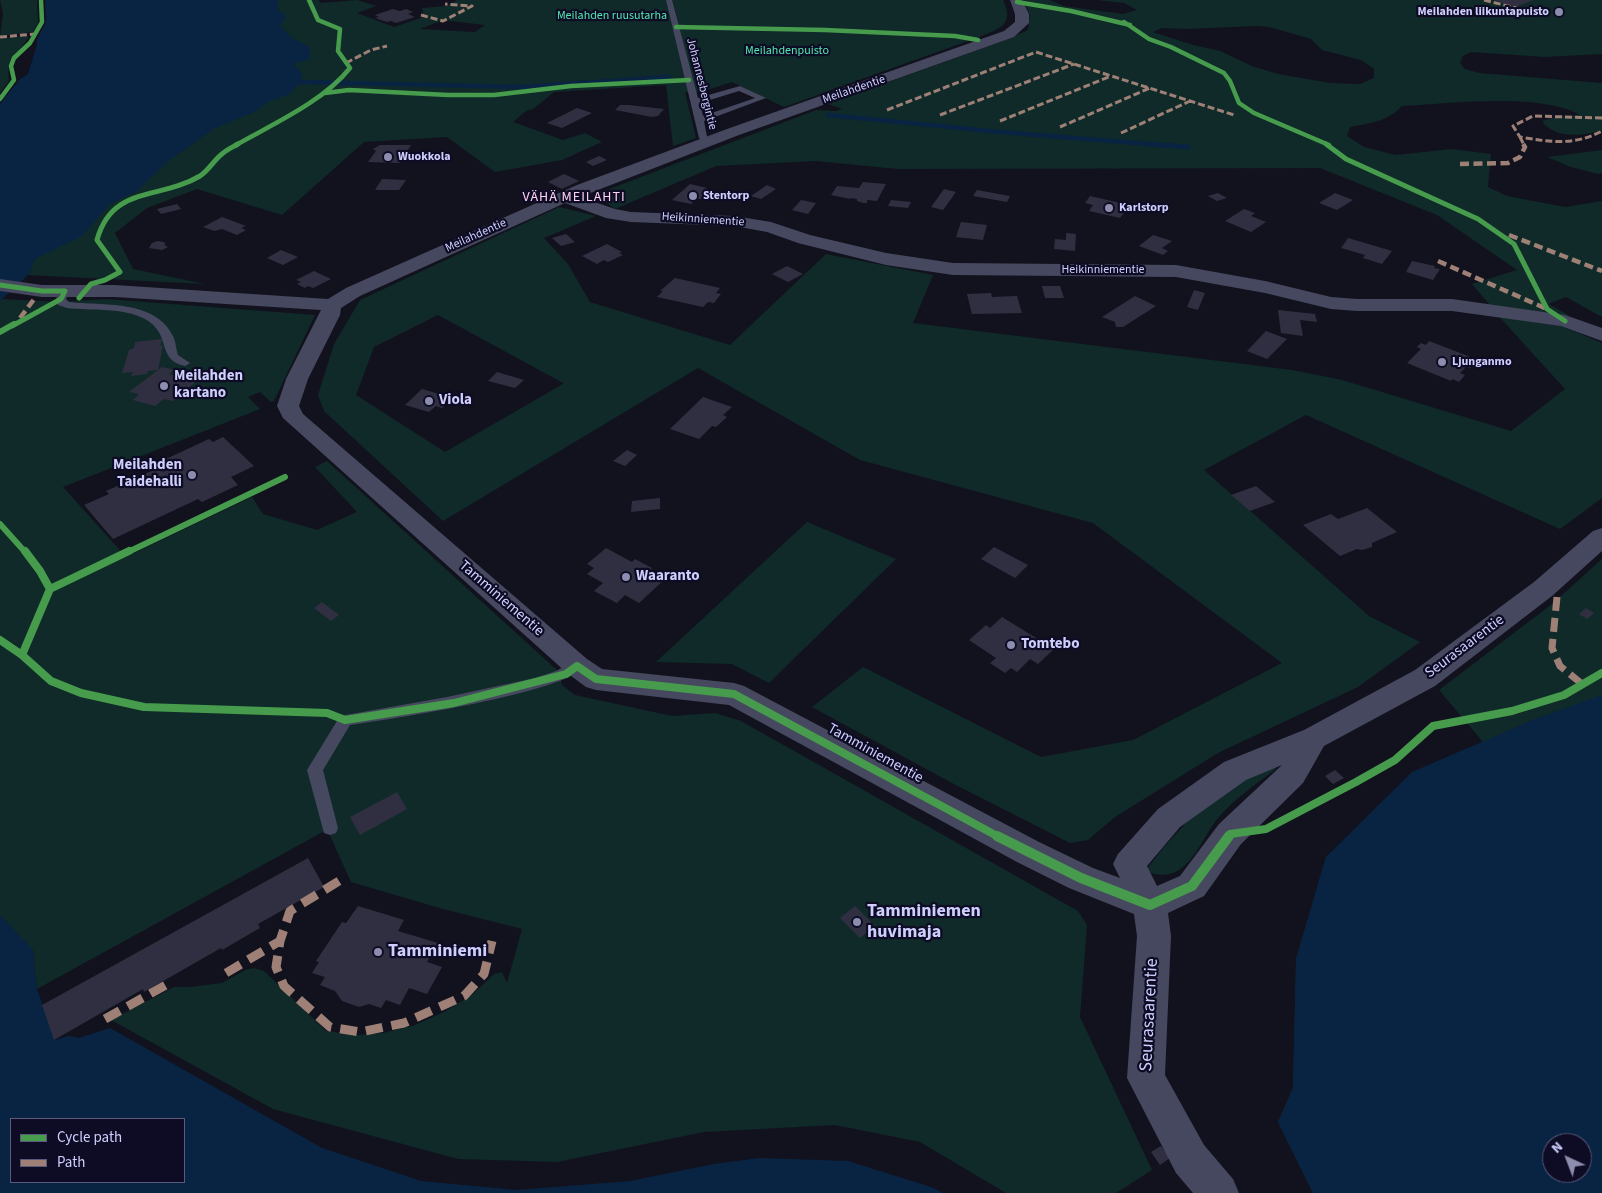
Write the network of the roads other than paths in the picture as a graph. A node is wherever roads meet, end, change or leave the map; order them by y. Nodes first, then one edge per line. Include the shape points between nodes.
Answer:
1 (669, 0) edge
2 (1016, 0) edge
3 (695, 102) junction
4 (700, 120) junction
5 (708, 141) junction
6 (583, 189) junction
7 (564, 196) junction
8 (603, 210) junction
9 (0, 285) edge
10 (65, 291) junction
11 (332, 304) junction
12 (1602, 335) edge
13 (185, 364) dead end
14 (1602, 538) edge
15 (577, 666) junction
16 (1314, 738) junction
17 (330, 828) dead end
18 (1150, 905) junction
19 (1219, 1193) edge

1 - 3 lane, Johannesbergintie
2 - 5 street, Meilahdentie via 1022,23 1009,34
3 - 4 lane, Johannesbergintie
3 - 4 lane via 740,88 762,98
4 - 5 lane, Johannesbergintie via 703,138
5 - 6 street, Meilahdentie
6 - 7 street, Meilahdentie
6 - 8 street
7 - 8 street, Heikinniementie
7 - 11 street, Meilahdentie
8 - 12 street, Heikinniementie via 631,217 734,221 771,227 886,259 953,269 1176,271 1331,303 1452,304 1522,314 1565,321
9 - 10 street, Meilahdentie
10 - 11 street, Meilahdentie
10 - 13 lane via 61,299 67,305 148,316 168,336 171,355
11 - 15 street, Tamminiementie via 330,315 297,379 288,406 294,418
14 - 16 street, Seurasaarentie via 1543,589 1425,678
15 - 17 lane via 566,674 539,682 454,702 345,720 315,770
15 - 18 street, Tamminiementie via 596,679 734,694 1037,856 1081,878
16 - 18 street via 1292,774 1230,834 1192,886
16 - 18 street, Seurasaarentie via 1235,771 1169,818 1128,864
18 - 19 street, Seurasaarentie via 1154,936 1146,1078 1190,1159

